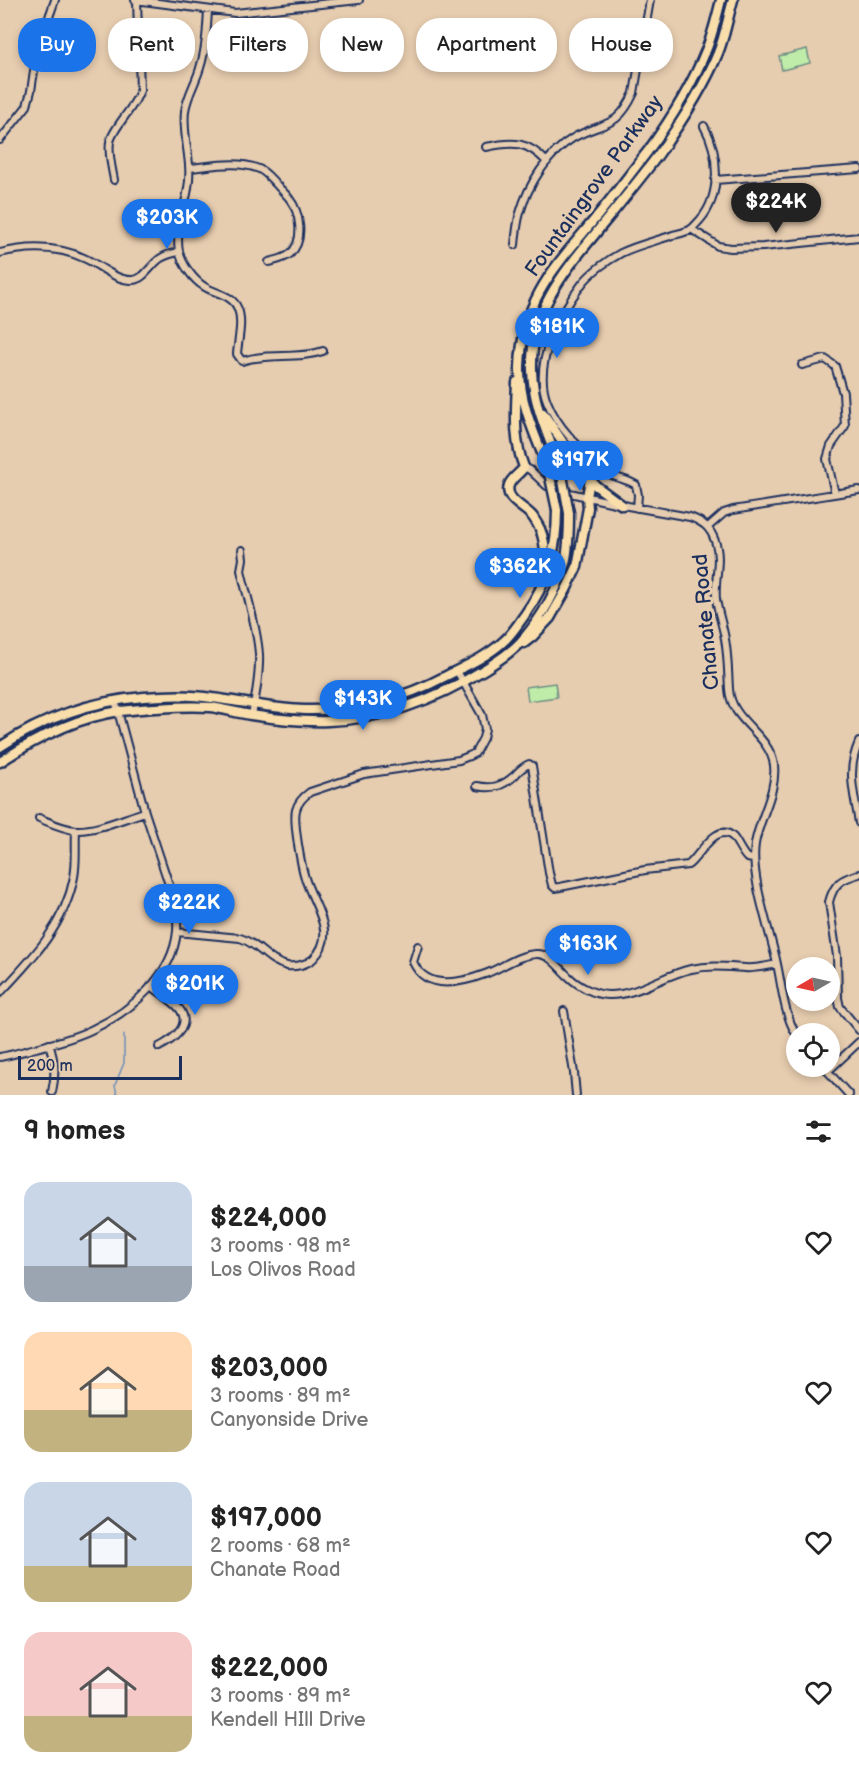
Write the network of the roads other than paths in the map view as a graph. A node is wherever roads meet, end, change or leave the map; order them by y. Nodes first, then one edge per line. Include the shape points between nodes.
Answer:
1 (56, 0) edge
2 (136, 0) edge
3 (359, 0) edge
4 (650, 0) edge
5 (721, 0) edge
6 (733, 0) edge
7 (300, 3) edge
8 (208, 10) junction
9 (704, 126) dead end
10 (0, 140) edge
11 (486, 147) dead end
12 (547, 162) junction
13 (190, 168) junction
14 (859, 169) edge
15 (114, 180) dead end
16 (715, 180) junction
17 (691, 229) junction
18 (859, 237) edge
19 (514, 245) dead end
20 (179, 252) junction
21 (0, 253) edge
22 (269, 262) dead end
23 (323, 351) dead end
24 (521, 352) junction
25 (802, 364) dead end
26 (533, 389) junction
27 (524, 466) junction
28 (590, 479) junction
29 (859, 490) edge
30 (835, 494) junction
31 (587, 497) junction
32 (622, 505) junction
33 (637, 508) junction
34 (708, 527) junction
35 (242, 550) dead end
36 (537, 598) junction
37 (511, 651) junction
38 (457, 671) junction
39 (464, 682) junction
40 (116, 700) junction
41 (254, 705) junction
42 (118, 711) junction
43 (252, 715) junction
44 (859, 742) edge
45 (0, 747) edge
46 (0, 762) edge
47 (477, 786) dead end
48 (145, 812) junction
49 (39, 818) dead end
50 (859, 824) edge
51 (76, 830) junction
52 (753, 859) junction
53 (859, 874) edge
54 (177, 932) junction
55 (418, 946) dead end
56 (777, 964) junction
57 (152, 986) junction
58 (0, 993) edge
59 (564, 1011) dead end
60 (792, 1023) edge
61 (859, 1030) edge
62 (859, 1042) edge
63 (49, 1044) junction
64 (159, 1047) dead end
65 (0, 1057) edge
66 (840, 1057) edge
67 (832, 1077) edge
68 (52, 1092) dead end
69 (576, 1095) edge
70 (849, 1095) edge

1 - 10 street via 37,51 27,106
2 - 8 street
2 - 15 street via 140,90 138,100 110,140
3 - 7 street
4 - 12 street via 634,93 628,106 610,124 568,141
5 - 24 main road, Fountaingrove Parkway via 708,47 671,116 649,150 555,266 538,294
6 - 26 main road, Fountaingrove Parkway via 718,52 680,122 550,294 538,322 533,348
7 - 8 street via 241,13
8 - 13 street via 205,50 185,108
9 - 16 street via 714,150
11 - 12 street via 518,144 536,150
12 - 19 street via 525,199
13 - 20 street
13 - 22 street via 251,166 263,170 290,199 299,223 297,245 291,253
14 - 16 street
16 - 17 street via 709,206
17 - 18 street via 718,246 731,248
17 - 33 street via 622,253 583,282 552,335 545,357 544,393 553,414 571,438 608,473 636,485
20 - 21 street via 162,257 135,280 124,279 74,253 23,248
20 - 23 street via 194,279 224,294 238,308 237,354 242,361
24 - 27 main road via 517,420 519,455
24 - 36 main road, Fountaingrove Parkway, bridge via 526,411 548,468 558,510 554,555
25 - 30 street via 825,359 830,362 835,366 843,393 845,426 827,459
26 - 28 main road via 542,412
26 - 37 main road, Fountaingrove Parkway, bridge via 562,475 569,536 565,561 549,601
27 - 31 street, Chanate Road via 547,486
27 - 36 main road via 508,491 533,518 545,543 544,573
28 - 31 main road
28 - 32 main road
29 - 30 street
30 - 34 street via 733,510
31 - 32 street, Chanate Road
31 - 37 main road via 577,567 566,590 550,618
32 - 33 street, Chanate Road
33 - 34 street, Chanate Road via 690,517
34 - 52 street, Chanate Road via 717,551 716,600 726,647 731,702 768,749 774,769
35 - 41 street via 241,570 259,654
36 - 38 main road, Fountaingrove Parkway via 505,640
37 - 39 main road, Fountaingrove Parkway
38 - 39 street
38 - 41 main road, Fountaingrove Parkway via 407,694 348,708 309,710
39 - 43 main road, Fountaingrove Parkway via 410,706 350,720 301,721
39 - 54 street via 484,722 483,738 475,753 459,760 364,774 310,792 298,804 295,818 305,878 324,923 325,938 310,962 289,966 276,963 248,940
40 - 41 main road, Fountaingrove Parkway via 194,695
40 - 42 street
40 - 45 main road, Fountaingrove Parkway via 65,714
41 - 43 street
42 - 43 main road, Fountaingrove Parkway via 211,707
42 - 46 main road, Fountaingrove Parkway via 69,724
42 - 48 street
44 - 50 street via 851,771
47 - 52 street via 493,789 507,782 522,766 532,766 549,873 555,888 688,865 717,835 732,836 747,858
48 - 51 street
48 - 54 street via 175,903
49 - 51 street
51 - 58 street via 74,876 60,919 37,954
52 - 56 street, Chanate Road
53 - 61 street via 841,879 829,902 840,1007
54 - 57 street via 172,954
55 - 56 street via 413,962 416,970 430,980 465,980 538,954 554,961 580,986 608,995 632,992 692,969
56 - 60 street, Chanate Road
57 - 63 street via 123,1013 93,1030
57 - 64 street via 181,1011 183,1018 179,1032
59 - 69 street
62 - 66 street
63 - 65 street
63 - 68 street via 56,1074
67 - 70 street

